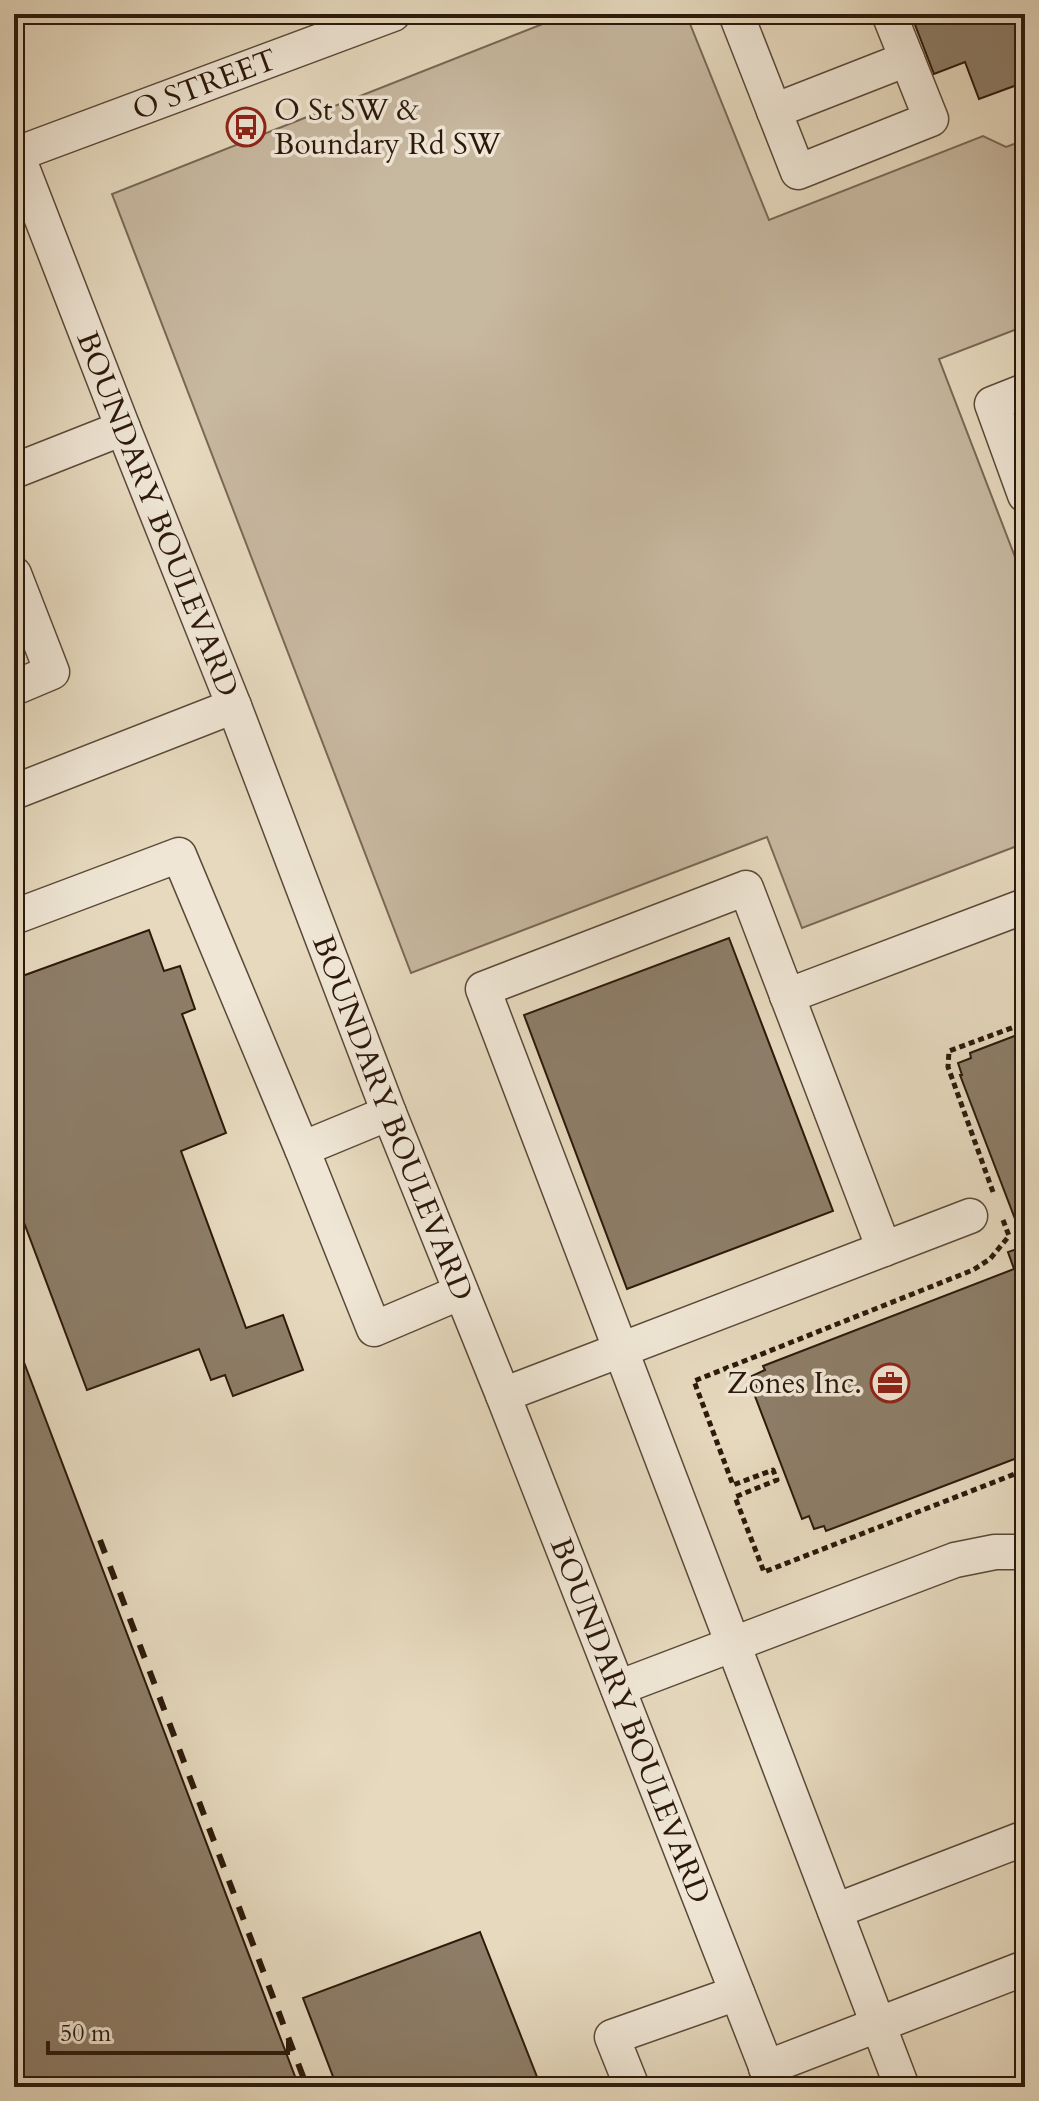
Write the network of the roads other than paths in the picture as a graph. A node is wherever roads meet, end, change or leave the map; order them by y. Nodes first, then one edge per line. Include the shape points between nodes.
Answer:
1 (393, 14) edge
2 (889, 14) edge
3 (746, 17) edge
4 (907, 59) junction
5 (774, 111) junction
6 (15, 150) edge
7 (1025, 391) edge
8 (123, 428) junction
9 (14, 471) edge
10 (1025, 495) edge
11 (14, 574) edge
12 (14, 688) edge
13 (234, 706) junction
14 (14, 792) edge
15 (1025, 906) edge
16 (14, 917) edge
17 (787, 996) junction
18 (389, 1113) junction
19 (302, 1149) junction
20 (988, 1206) road end
21 (884, 1249) junction
22 (461, 1292) junction
23 (621, 1350) junction
24 (503, 1395) junction
25 (1025, 1552) edge
26 (733, 1644) junction
27 (618, 1688) junction
28 (1025, 1838) edge
29 (835, 1911) junction
30 (1025, 1968) edge
31 (737, 1993) junction
32 (878, 2025) junction
33 (770, 2077) edge
34 (632, 2087) edge
35 (902, 2087) edge

1 - 6 street, O STREET
2 - 4 street
3 - 5 street
4 - 5 street
4 - 5 street via 931,119 798,172
6 - 8 street, BOUNDARY BOULEVARD
7 - 10 street via 992,404
8 - 9 street
8 - 13 street, BOUNDARY BOULEVARD
11 - 12 street via 52,672
13 - 14 street
13 - 18 street, BOUNDARY BOULEVARD
15 - 17 street
16 - 19 street via 179,855
17 - 21 street
17 - 23 street via 746,888 483,989
18 - 19 street
18 - 22 street, BOUNDARY BOULEVARD
19 - 22 street via 374,1329
20 - 21 street
21 - 23 street
22 - 24 street, BOUNDARY BOULEVARD
23 - 24 street
23 - 26 street
24 - 27 street, BOUNDARY BOULEVARD
25 - 26 street via 955,1560
26 - 27 street
26 - 29 street
27 - 31 street, BOUNDARY BOULEVARD
28 - 29 street
29 - 32 street
30 - 32 street
31 - 33 street, BOUNDARY BOULEVARD
31 - 34 street via 612,2037
32 - 33 street
32 - 35 street

